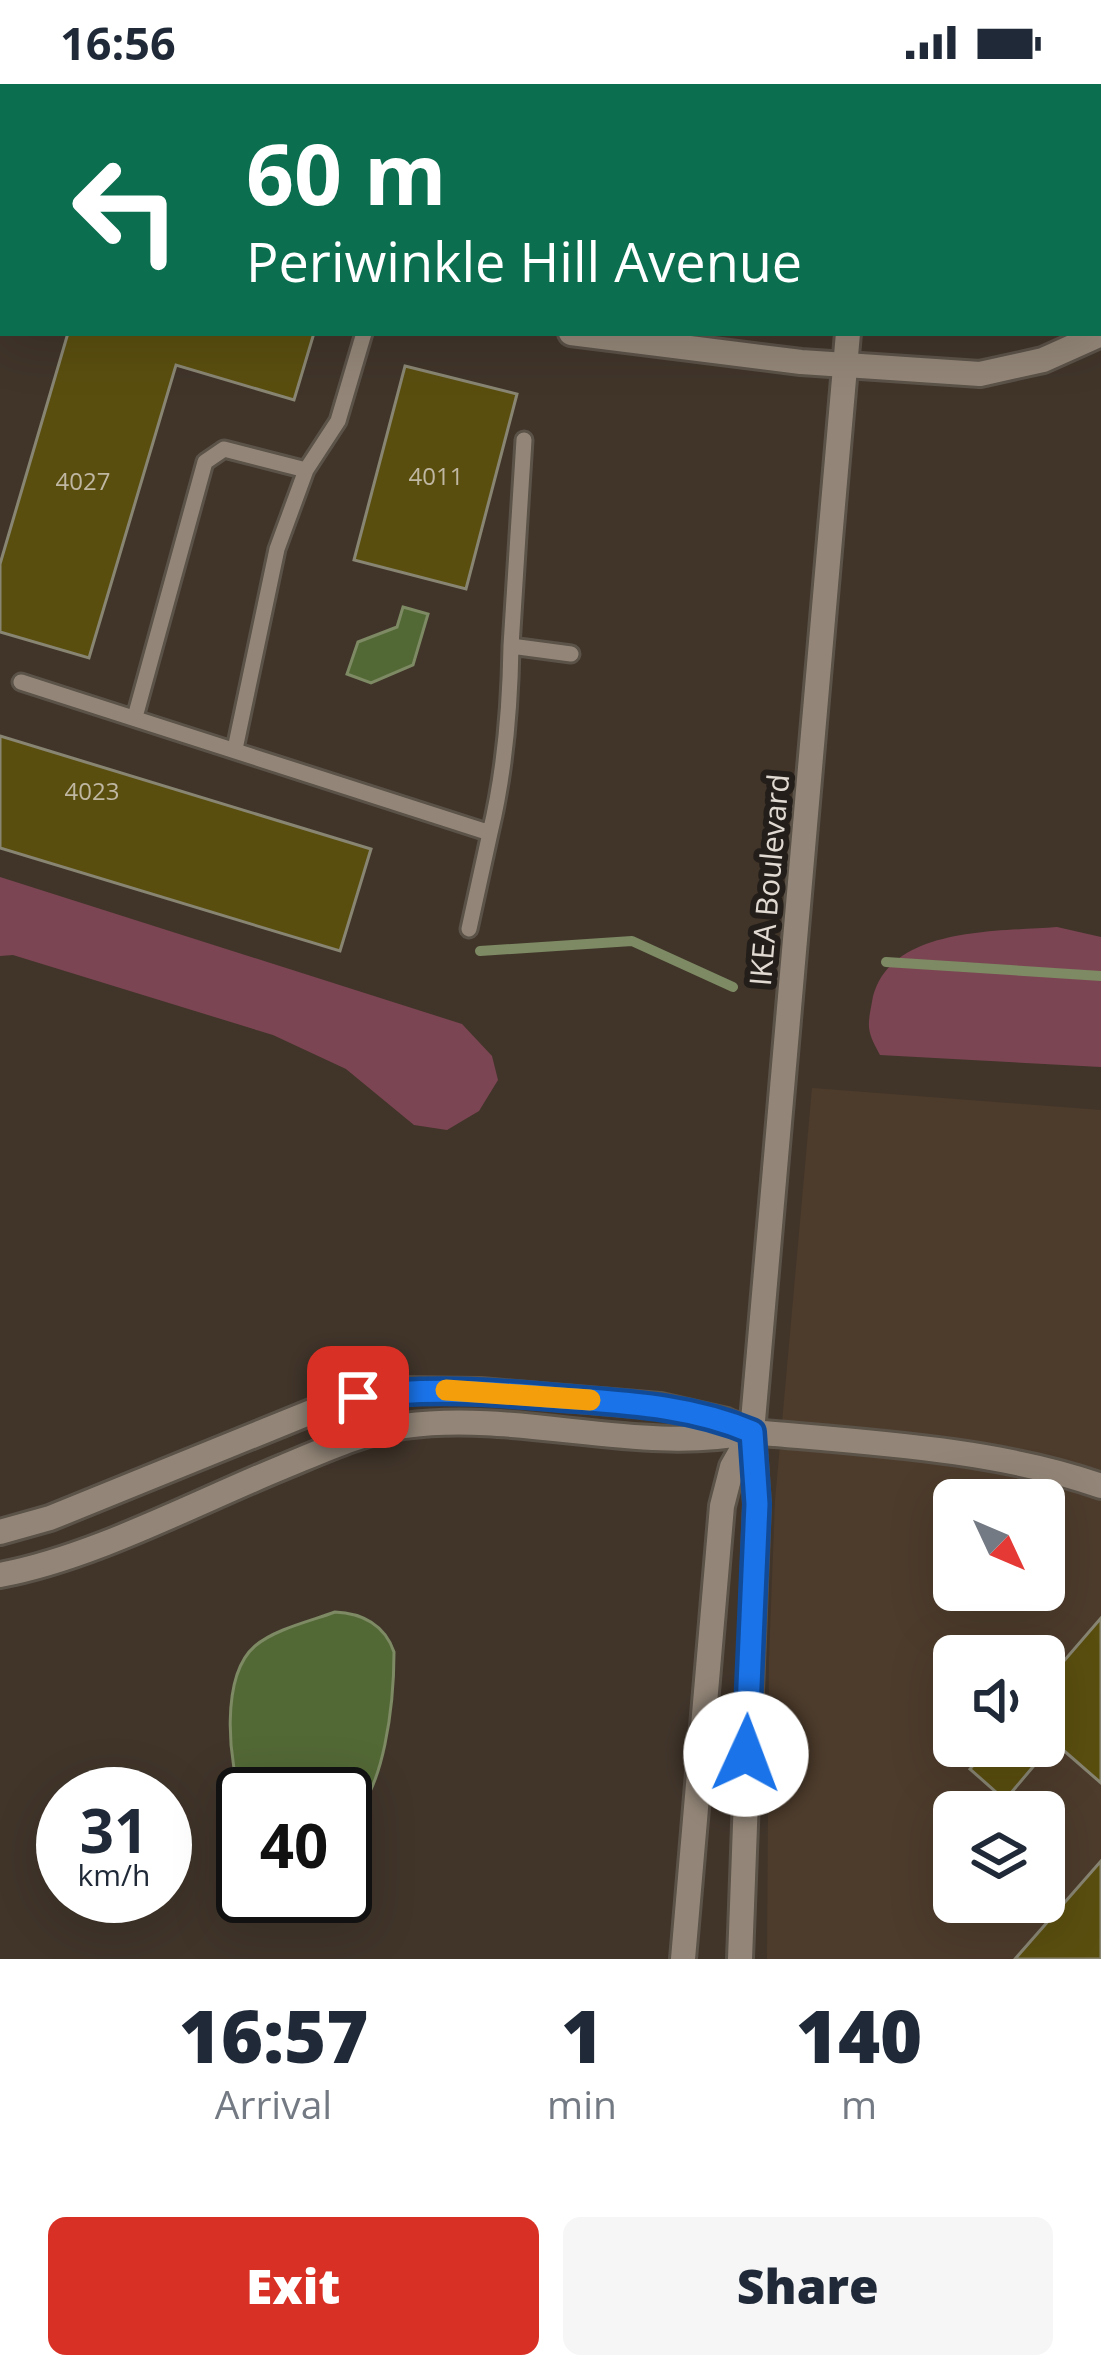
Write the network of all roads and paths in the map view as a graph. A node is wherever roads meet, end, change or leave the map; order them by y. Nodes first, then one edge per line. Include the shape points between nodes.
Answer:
1 (363, 336) edge
2 (593, 336) edge
3 (848, 336) edge
4 (1097, 336) edge
5 (845, 364) junction
6 (524, 440) dead end
7 (306, 470) junction
8 (511, 646) junction
9 (571, 654) dead end
10 (21, 682) dead end
11 (135, 717) junction
12 (235, 749) junction
13 (490, 833) junction
14 (469, 929) dead end
15 (752, 1432) junction
16 (1101, 1486) edge
17 (0, 1532) edge
18 (0, 1575) edge
19 (683, 1959) edge
20 (740, 1959) edge

1 - 7 lane via 338,421
2 - 5 street
3 - 5 street, IKEA Boulevard
4 - 5 street via 996,372
5 - 15 street, IKEA Boulevard
6 - 8 lane
7 - 11 lane via 224,448 205,462
7 - 12 lane via 277,549
8 - 9 lane
8 - 13 lane via 501,790
10 - 11 lane
11 - 12 lane
12 - 13 lane
13 - 14 lane
15 - 16 street via 943,1453
15 - 17 street via 660,1406 403,1390 326,1406
15 - 18 street via 692,1440 404,1426
15 - 19 street, IKEA Boulevard via 722,1506
15 - 20 street, IKEA Boulevard via 757,1504

